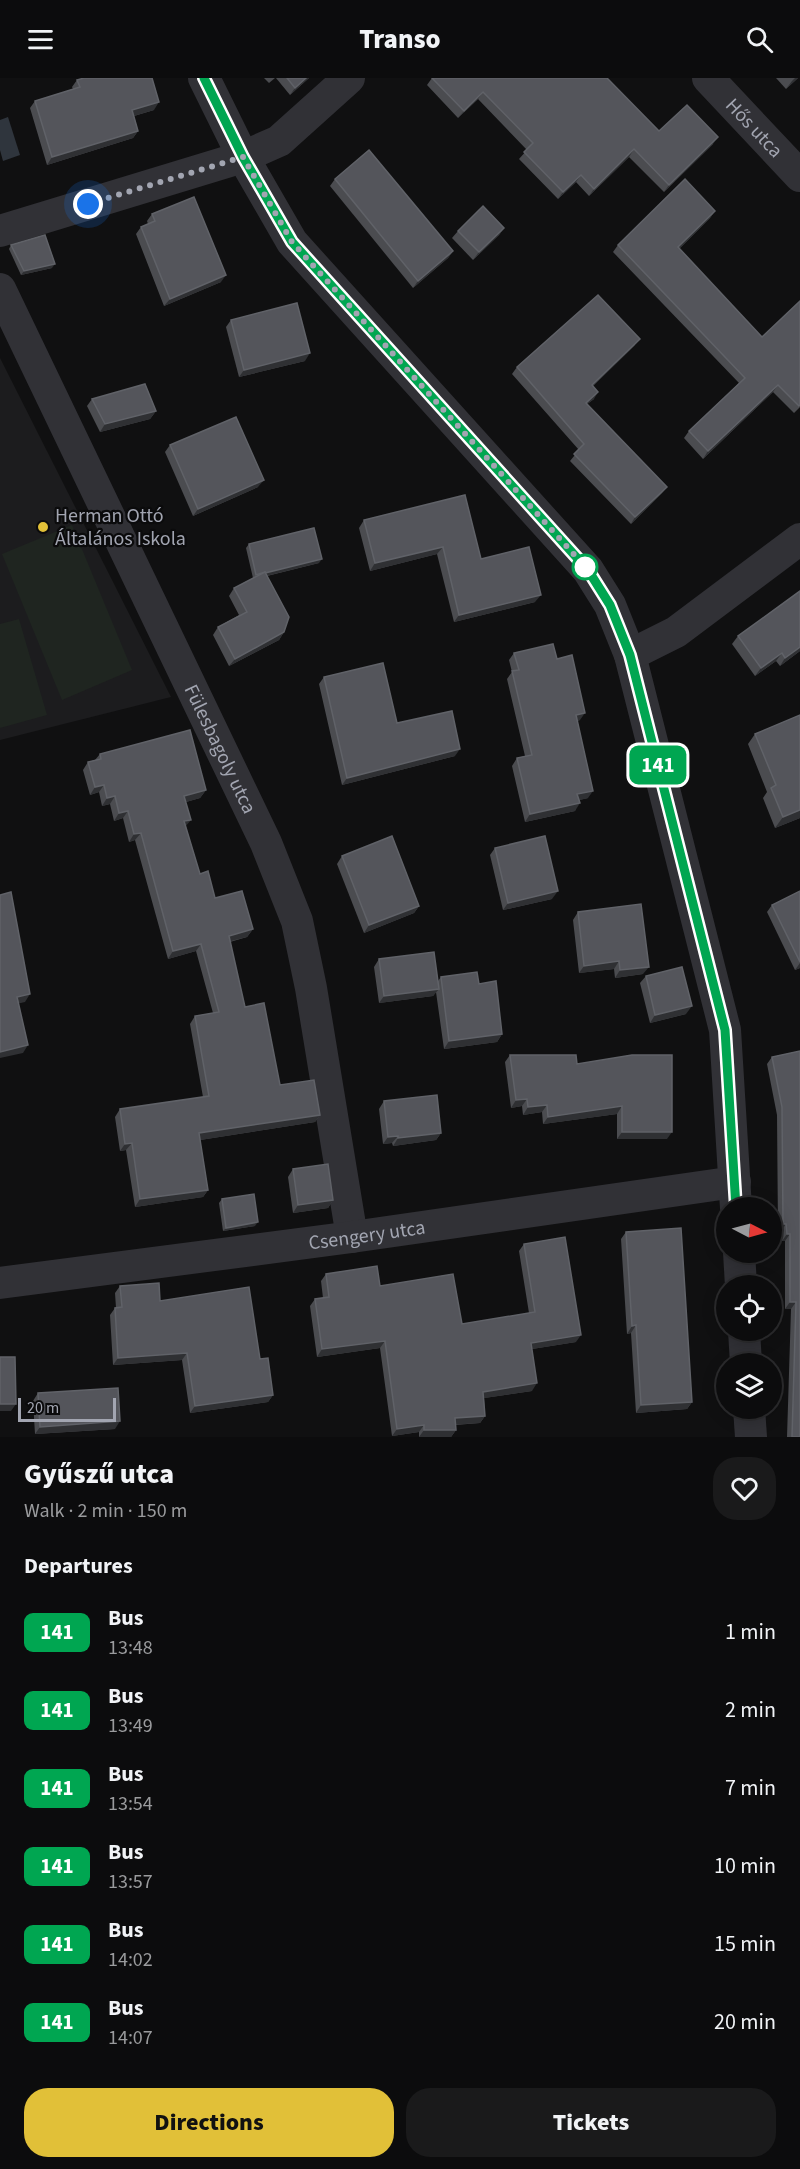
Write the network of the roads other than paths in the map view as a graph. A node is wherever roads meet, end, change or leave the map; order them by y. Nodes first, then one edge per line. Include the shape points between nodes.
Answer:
1 (204, 78) edge
2 (349, 78) edge
3 (708, 78) edge
4 (243, 157) junction
5 (800, 176) edge
6 (0, 231) edge
7 (0, 289) edge
8 (800, 539) edge
9 (630, 655) junction
10 (736, 1195) edge
11 (352, 1237) junction
12 (0, 1283) edge
13 (750, 1419) edge
14 (751, 1437) edge

1 - 4 street
2 - 4 street via 279,141
3 - 5 street, Hős utca
4 - 6 street
4 - 9 street via 292,242 588,570 610,605
7 - 11 street, Fülesbagoly utca via 266,843 297,921
8 - 9 street via 676,632
9 - 10 street via 725,1030
10 - 11 street, Csengery utca
11 - 12 street, Csengery utca
13 - 14 street

